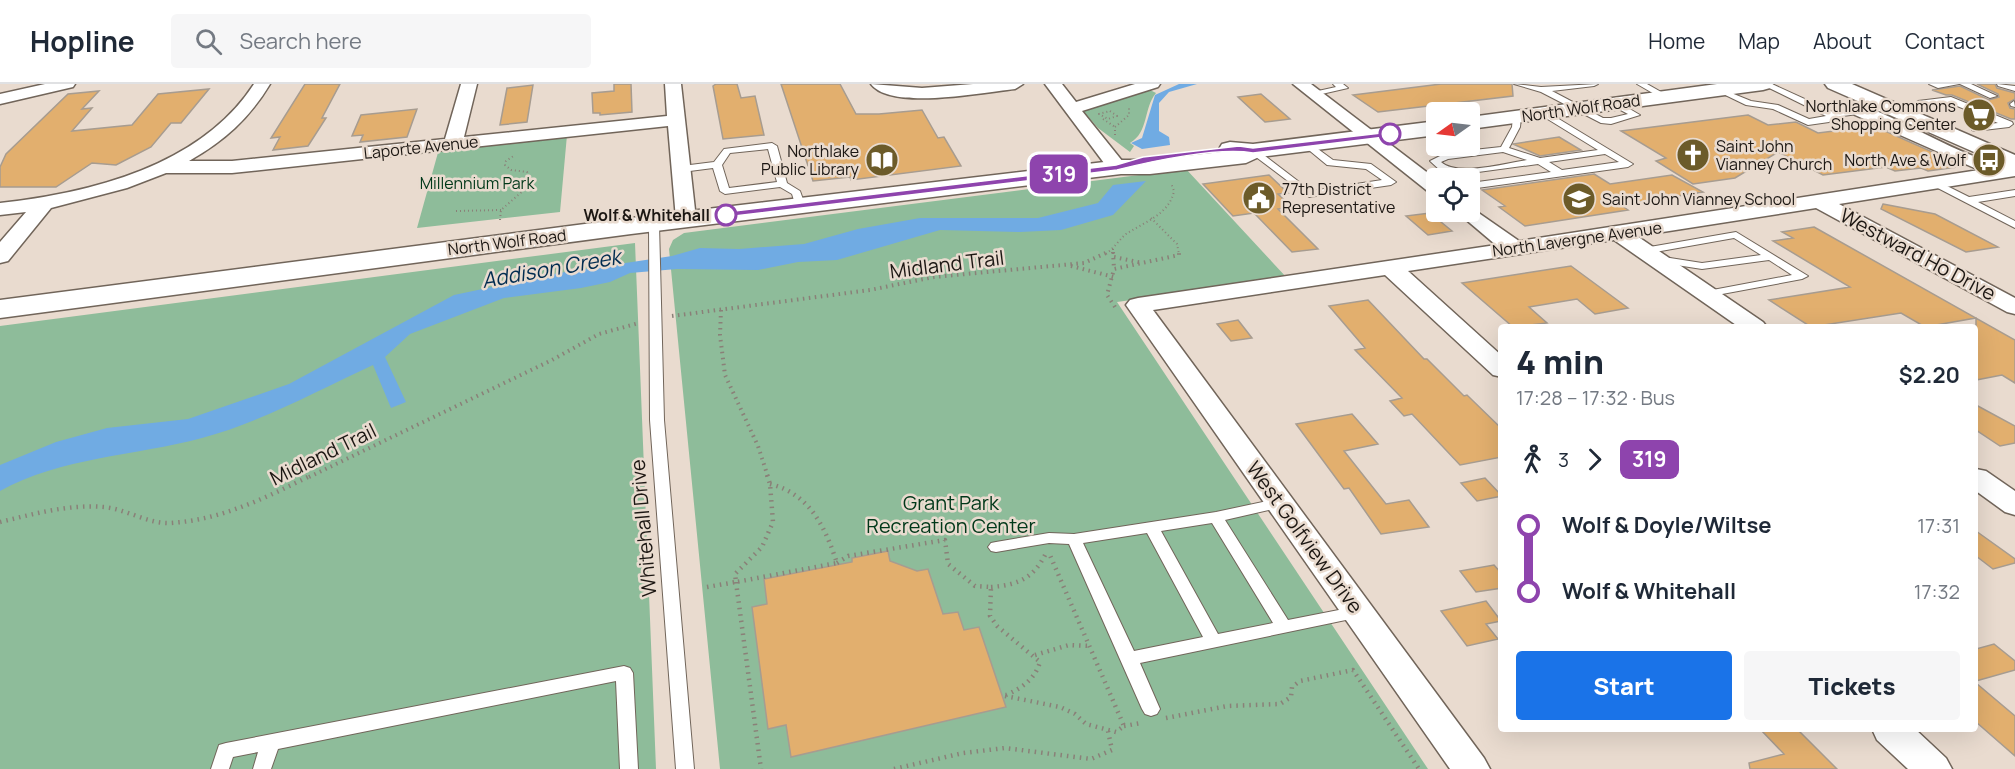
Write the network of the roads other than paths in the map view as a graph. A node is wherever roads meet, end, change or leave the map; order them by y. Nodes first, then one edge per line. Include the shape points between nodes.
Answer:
1 (67, 84) edge
2 (262, 84) edge
3 (469, 84) edge
4 (673, 84) edge
5 (879, 84) edge
6 (1015, 84) edge
7 (1053, 84) edge
8 (1152, 84) edge
9 (1337, 84) edge
10 (1518, 84) edge
11 (1534, 84) edge
12 (1594, 84) edge
13 (1641, 84) edge
14 (1764, 84) edge
15 (1835, 84) edge
16 (1870, 84) edge
17 (1933, 84) edge
18 (1954, 84) edge
19 (1964, 84) edge
20 (2001, 84) edge
21 (33, 88) edge
22 (1307, 89) edge
23 (1556, 89) junction
24 (2015, 89) edge
25 (1544, 90) junction
26 (1719, 90) junction
27 (1993, 96) dead end
28 (1666, 97) junction
29 (1918, 104) junction
30 (1576, 105) junction
31 (3, 106) edge
32 (1889, 107) junction
33 (1073, 108) junction
34 (1862, 111) junction
35 (1544, 113) junction
36 (1832, 115) junction
37 (1517, 117) junction
38 (676, 120) junction
39 (1480, 122) edge
40 (2012, 123) edge
41 (1975, 128) junction
42 (1426, 129) edge
43 (1370, 137) junction
44 (453, 144) junction
45 (1307, 144) junction
46 (2015, 145) edge
47 (1504, 149) junction
48 (1253, 151) junction
49 (1606, 151) junction
50 (1540, 161) junction
51 (717, 165) junction
52 (164, 167) junction
53 (1119, 167) junction
54 (682, 169) junction
55 (2012, 170) edge
56 (1560, 173) junction
57 (1426, 180) edge
58 (1935, 183) junction
59 (783, 184) junction
60 (1480, 185) edge
61 (2015, 193) edge
62 (1968, 200) junction
63 (1820, 202) junction
64 (43, 205) junction
65 (800, 205) junction
66 (0, 209) edge
67 (771, 209) junction
68 (687, 219) junction
69 (1480, 222) edge
70 (2015, 225) edge
71 (1618, 233) junction
72 (654, 235) junction
73 (1514, 248) junction
74 (0, 256) edge
75 (1652, 257) junction
76 (1771, 257) junction
77 (1390, 267) junction
78 (1706, 294) junction
79 (1138, 305) joint
80 (2015, 307) edge
81 (0, 309) edge
82 (1751, 324) edge
83 (1498, 366) edge
84 (1978, 479) edge
85 (1281, 503) junction
86 (2015, 505) edge
87 (1216, 517) junction
88 (1151, 527) junction
89 (1074, 539) junction
90 (996, 547) dead end
91 (1359, 612) junction
92 (1284, 628) junction
93 (1214, 642) junction
94 (1129, 659) junction
95 (1152, 716) road end
96 (1893, 732) edge
97 (270, 742) junction
98 (220, 769) edge
99 (262, 769) edge
100 (629, 769) edge
101 (684, 769) edge
102 (1471, 769) edge
103 (1934, 769) edge

1 - 21 street
2 - 52 street via 227,128
3 - 44 street
4 - 38 street
5 - 6 street via 890,92 912,94
7 - 33 street
8 - 33 street
9 - 22 lane via 1344,88
10 - 25 lane
11 - 25 lane
12 - 23 lane
13 - 28 lane
14 - 26 main road, North Wolf Road
14 - 36 lane
15 - 32 main road
16 - 29 main road
17 - 18 lane
19 - 27 lane
20 - 24 lane
21 - 31 street
22 - 43 street
23 - 25 lane
23 - 30 lane
25 - 30 lane
26 - 28 main road, North Wolf Road
26 - 36 lane via 1808,122 1826,120
28 - 30 main road, North Wolf Road
29 - 40 lane via 1951,100
29 - 41 main road
30 - 35 main road, North Wolf Road
32 - 34 lane
32 - 55 main road
33 - 53 street
34 - 36 lane
34 - 55 street via 1974,162
35 - 37 main road, North Wolf Road
35 - 49 lane
37 - 39 main road, North Wolf Road
37 - 47 lane
38 - 44 street, Laporte Avenue
38 - 54 street
40 - 41 lane
41 - 46 main road
42 - 43 main road, North Wolf Road
43 - 45 main road, North Wolf Road
43 - 57 street
44 - 52 street, Laporte Avenue via 232,167
45 - 48 main road, North Wolf Road
45 - 48 lane via 1330,163 1368,166 1390,182 1309,194
47 - 50 lane
47 - 50 lane via 1446,156 1435,161 1453,172
48 - 53 main road, North Wolf Road via 1246,156
49 - 50 lane
49 - 56 lane via 1628,164
50 - 56 lane
51 - 54 lane
51 - 59 lane via 725,191
51 - 59 lane via 727,151 772,146
52 - 64 street
53 - 65 main road, North Wolf Road
54 - 68 street
55 - 58 street, North Lavergne Avenue
56 - 60 lane
58 - 62 lane
58 - 63 street, North Lavergne Avenue
59 - 65 lane via 796,193
59 - 67 lane via 773,196
61 - 62 lane
62 - 70 lane
63 - 71 street, North Lavergne Avenue
63 - 80 street, Westward Ho Drive
64 - 66 street
64 - 74 street
65 - 67 main road, North Wolf Road
67 - 68 main road, North Wolf Road
68 - 72 main road, North Wolf Road
69 - 73 street
71 - 73 street, North Lavergne Avenue
71 - 75 street
72 - 81 main road, North Wolf Road
72 - 101 lane, Whitehall Drive via 657,420
73 - 77 street, North Lavergne Avenue
75 - 76 lane via 1702,266
75 - 76 lane via 1736,235
75 - 78 street
76 - 78 lane via 1802,276
77 - 79 street, North Lavergne Avenue
77 - 83 street
78 - 82 street
79 - 85 street, West Golfview Drive
84 - 86 street
85 - 87 lane
85 - 91 street, West Golfview Drive
87 - 88 lane
87 - 92 lane
88 - 89 lane
88 - 93 lane
89 - 90 lane via 1049,538
89 - 94 lane
91 - 92 lane
91 - 102 street, West Golfview Drive
92 - 93 lane
93 - 94 lane
94 - 95 lane
96 - 103 street
97 - 98 lane via 226,751
97 - 99 lane
97 - 100 lane via 624,673

